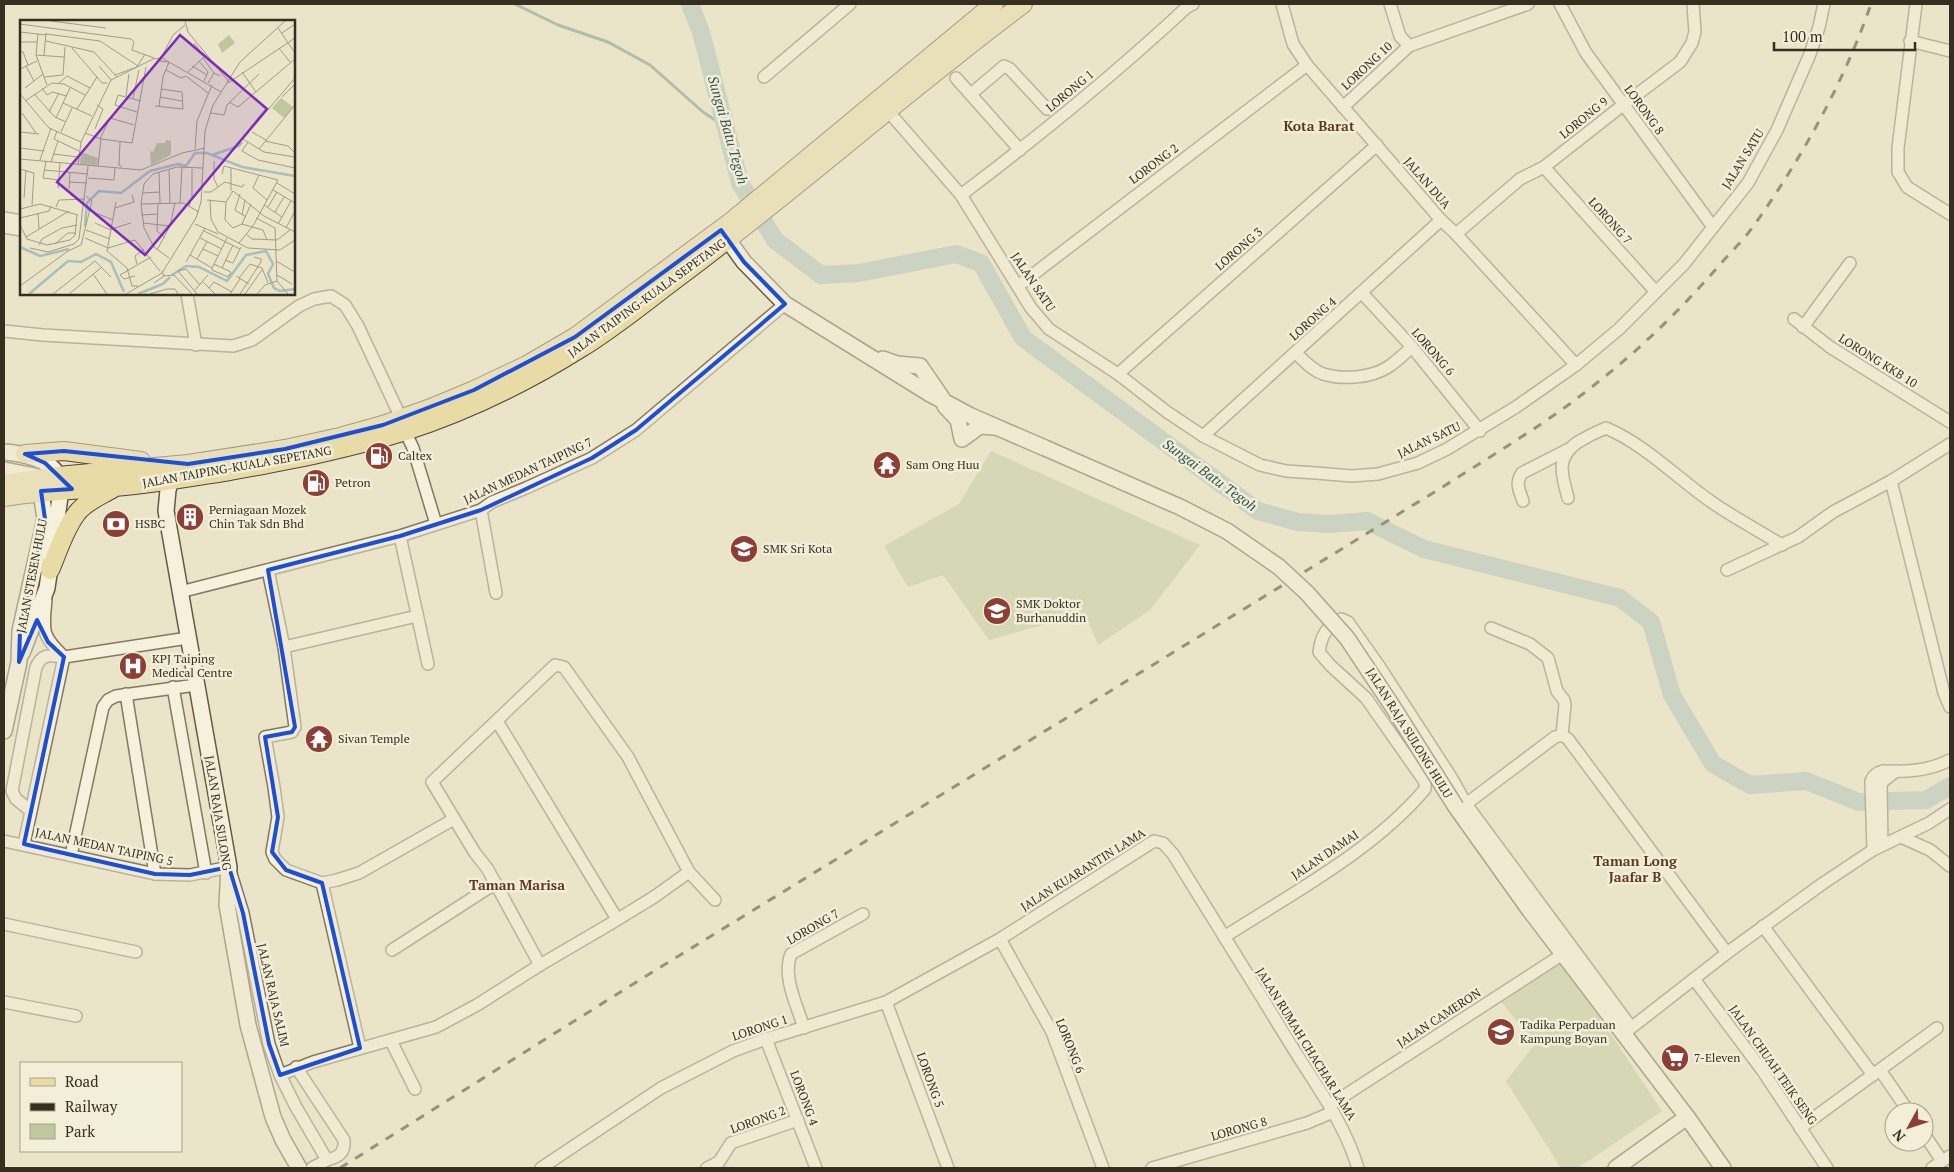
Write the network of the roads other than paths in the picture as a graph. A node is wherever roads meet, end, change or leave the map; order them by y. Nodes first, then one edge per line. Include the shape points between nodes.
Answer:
1 (850, 4) edge
2 (994, 4) edge
3 (1023, 4) edge
4 (1194, 4) edge
5 (1282, 4) edge
6 (1390, 4) edge
7 (1528, 4) edge
8 (1560, 4) edge
9 (1693, 4) edge
10 (1824, 4) edge
11 (1916, 4) edge
12 (1910, 41) junction
13 (1409, 46) junction
14 (1950, 51) edge
15 (1307, 64) junction
16 (764, 77) dead end
17 (956, 78) dead end
18 (971, 94) junction
19 (1623, 105) junction
20 (1343, 107) junction
21 (1047, 109) dead end
22 (888, 111) junction
23 (1377, 145) junction
24 (1020, 150) junction
25 (1544, 167) junction
26 (961, 195) junction
27 (764, 204) junction
28 (1950, 214) edge
29 (4, 218) edge
30 (1441, 220) junction
31 (20, 221) edge
32 (4, 227) edge
33 (1713, 227) junction
34 (20, 230) edge
35 (730, 230) junction
36 (1456, 234) junction
37 (1850, 262) dead end
38 (1018, 286) junction
39 (1656, 292) junction
40 (1362, 293) junction
41 (187, 295) edge
42 (785, 304) junction
43 (1794, 319) dead end
44 (1803, 327) junction
45 (4, 331) edge
46 (196, 345) junction
47 (1412, 347) junction
48 (1296, 353) junction
49 (867, 354) junction
50 (1576, 365) junction
51 (1118, 374) junction
52 (930, 394) junction
53 (945, 401) junction
54 (1950, 422) edge
55 (403, 425) junction
56 (999, 428) junction
57 (1480, 431) junction
58 (1203, 436) junction
59 (1950, 444) edge
60 (1569, 448) junction
61 (4, 452) edge
62 (25, 454) junction
63 (188, 464) junction
64 (4, 470) edge
65 (171, 480) junction
66 (1891, 481) junction
67 (60, 483) junction
68 (4, 484) edge
69 (40, 486) junction
70 (114, 487) junction
71 (4, 497) edge
72 (1568, 498) dead end
73 (1523, 501) dead end
74 (481, 510) junction
75 (436, 524) junction
76 (400, 536) junction
77 (1782, 545) junction
78 (50, 570) junction
79 (268, 570) junction
80 (1727, 570) dead end
81 (47, 588) junction
82 (180, 592) junction
83 (496, 593) dead end
84 (417, 616) junction
85 (1491, 628) dead end
86 (188, 638) junction
87 (284, 647) junction
88 (64, 657) junction
89 (18, 662) junction
90 (428, 664) dead end
91 (196, 685) junction
92 (173, 688) junction
93 (126, 694) junction
94 (1950, 707) edge
95 (497, 720) junction
96 (4, 731) edge
97 (1562, 735) junction
98 (1950, 760) edge
99 (1461, 806) junction
100 (1950, 809) edge
101 (31, 811) junction
102 (454, 819) junction
103 (1901, 836) junction
104 (4, 841) edge
105 (24, 844) junction
106 (1877, 848) junction
107 (71, 855) junction
108 (1950, 866) edge
109 (229, 867) junction
110 (206, 872) junction
111 (689, 872) junction
112 (155, 874) junction
113 (322, 883) junction
114 (496, 883) junction
115 (715, 900) dead end
116 (863, 914) dead end
117 (617, 919) junction
118 (4, 924) edge
119 (1763, 926) junction
120 (1224, 937) junction
121 (1000, 938) junction
122 (392, 950) dead end
123 (136, 952) dead end
124 (1727, 953) junction
125 (1563, 954) junction
126 (540, 965) junction
127 (1694, 979) junction
128 (4, 1002) edge
129 (886, 1002) junction
130 (76, 1016) dead end
131 (804, 1028) junction
132 (1937, 1028) dead end
133 (1627, 1031) junction
134 (766, 1039) junction
135 (391, 1041) junction
136 (360, 1048) junction
137 (296, 1068) junction
138 (1877, 1072) junction
139 (280, 1075) junction
140 (415, 1089) dead end
141 (1901, 1102) edge
142 (1332, 1108) junction
143 (1687, 1117) junction
144 (798, 1120) junction
145 (1800, 1128) junction
146 (1933, 1152) edge
147 (327, 1160) junction
148 (1939, 1164) edge
149 (1620, 1167) edge
150 (299, 1168) edge
151 (312, 1168) edge
152 (541, 1168) edge
153 (707, 1168) edge
154 (816, 1168) edge
155 (948, 1168) edge
156 (1103, 1168) edge
157 (1152, 1168) edge
158 (1358, 1168) edge
159 (1723, 1168) edge
160 (1827, 1168) edge

1 - 16 street
2 - 27 main road, JALAN TAIPING-KUALA SEPETANG
3 - 22 main road, JALAN TAIPING-KUALA SEPETANG
4 - 24 street, LORONG 1
5 - 15 street, JALAN DUA via 1293,44
6 - 13 street, LORONG 10 via 1400,36
7 - 13 street, LORONG 10
8 - 19 street, LORONG 8 via 1586,53
9 - 19 street, LORONG 9 via 1695,32 1680,62
10 - 33 street, JALAN SATU via 1810,54 1777,130 1748,182
11 - 12 street
12 - 14 street
12 - 28 street via 1898,172 1907,187
13 - 20 street, LORONG 10
15 - 20 street, JALAN DUA
15 - 38 street, LORONG 2
17 - 18 street
18 - 21 street via 1004,66 1010,68
18 - 24 street
19 - 25 street, LORONG 9
19 - 33 street, LORONG 8
20 - 23 street, JALAN DUA
22 - 26 street, JALAN SATU
22 - 27 main road, JALAN TAIPING-KUALA SEPETANG
23 - 30 street, JALAN DUA
23 - 51 street, LORONG 3
24 - 26 street, LORONG 1
25 - 36 street, LORONG 9 via 1520,179
25 - 39 street, LORONG 7
26 - 38 street, JALAN SATU
27 - 35 main road, JALAN TAIPING-KUALA SEPETANG
29 - 31 street
30 - 36 street, JALAN DUA
30 - 40 street, LORONG 4
32 - 34 street
33 - 39 street, JALAN SATU via 1684,264
35 - 42 street via 744,262
35 - 55 main road, JALAN TAIPING-KUALA SEPETANG via 575,338
36 - 50 street, JALAN DUA
37 - 44 street
38 - 51 street, JALAN SATU via 1031,308 1049,328
39 - 50 street, JALAN SATU
40 - 47 street, LORONG 6
40 - 48 street, LORONG 4
41 - 46 street
42 - 49 street
42 - 74 street, JALAN MEDAN TAIPING 7 via 636,430 592,458 492,502
43 - 44 street, LORONG KKB 10
44 - 54 street, LORONG KKB 10
45 - 46 street
46 - 55 street via 233,346 252,340 299,306 330,296 345,306 358,326
47 - 48 street via 1388,367 1374,374 1354,377 1323,374 1307,365
47 - 57 street, LORONG 6
48 - 58 street, LORONG 4
49 - 52 street
49 - 53 street via 896,364 920,366
50 - 57 street, JALAN SATU
51 - 58 street, JALAN SATU
52 - 53 street, JALAN RAJA SULONG HULU
52 - 56 street via 958,420 962,439 980,426
53 - 56 street, JALAN RAJA SULONG HULU
55 - 63 main road, JALAN TAIPING-KUALA SEPETANG via 285,449
55 - 65 main road, JALAN TAIPING-KUALA SEPETANG via 329,453
55 - 75 street via 416,456
56 - 99 street, JALAN RAJA SULONG HULU, bridge via 1188,511 1226,531 1279,567 1346,638
57 - 58 street, JALAN SATU via 1400,469 1352,476 1260,465
59 - 66 street
60 - 72 street via 1563,458 1562,474
60 - 73 street via 1522,473 1518,486
60 - 77 street via 1606,428 1643,450 1713,503
61 - 62 street
62 - 63 main road via 64,451
62 - 67 street via 45,464
63 - 67 main road, JALAN TAIPING-KUALA SEPETANG
64 - 69 street via 35,476
65 - 70 main road, JALAN TAIPING-KUALA SEPETANG
65 - 82 street, JALAN RAJA SULONG via 166,511
66 - 77 street via 1833,512
66 - 94 street
67 - 69 main road
67 - 70 main road, JALAN TAIPING-KUALA SEPETANG
67 - 78 street, JALAN STESEN HULU
68 - 69 main road
69 - 71 main road
69 - 89 street, JALAN STESEN HULU via 45,519 20,631
70 - 78 main road via 88,502 77,513
74 - 75 street, JALAN MEDAN TAIPING 7
74 - 83 street
75 - 76 street, JALAN MEDAN TAIPING 7
76 - 79 street, JALAN MEDAN TAIPING 7
76 - 84 street
77 - 80 street
78 - 81 street, JALAN STESEN HULU
79 - 82 street, JALAN MEDAN TAIPING 7
79 - 87 street
81 - 88 street via 44,634
81 - 89 street, JALAN STESEN HULU
82 - 86 street, JALAN RAJA SULONG
84 - 87 street
84 - 90 street
85 - 97 street via 1530,644 1548,658 1557,691 1565,705
86 - 88 street
86 - 91 street, JALAN RAJA SULONG
87 - 113 street via 295,727 292,732 265,737 278,817 272,852 286,870
88 - 101 street
88 - 101 street via 45,656 36,667 12,791 16,799
89 - 96 street, JALAN STESEN HULU
91 - 92 street
91 - 109 street, JALAN RAJA SULONG
92 - 93 street
92 - 110 street
93 - 107 street via 108,700 103,707
93 - 112 street
95 - 102 street via 432,782
95 - 111 street via 555,665 564,667 628,756
95 - 117 street
97 - 99 street
97 - 124 street
98 - 106 street via 1923,770 1877,772
99 - 120 street, JALAN DAMAI via 1451,777 1379,666 1348,622 1335,622 1320,638 1319,652 1366,698 1425,782 1425,790 1377,836
99 - 125 street, JALAN RAJA SULONG HULU
99 - 133 street
100 - 103 street
101 - 105 street
102 - 113 street via 359,873
102 - 114 street
103 - 106 street
103 - 108 street via 1930,850
104 - 105 street, JALAN MEDAN TAIPING 5
105 - 107 street, JALAN MEDAN TAIPING 5
106 - 119 street
107 - 112 street, JALAN MEDAN TAIPING 5
109 - 110 street, JALAN MEDAN TAIPING 5
109 - 139 street, JALAN RAJA SALIM via 243,913 269,1044
109 - 150 street, JALAN RAJA SULONG via 227,905 248,1025 273,1116
110 - 112 street, JALAN MEDAN TAIPING 5 via 173,876
111 - 115 street
111 - 117 street
113 - 136 street
114 - 122 street
114 - 126 street
116 - 131 street, LORONG 7 via 791,954 787,966
117 - 126 street
118 - 123 street
119 - 124 street
119 - 138 street
120 - 121 street, JALAN KUARANTIN LAMA via 1173,854 1163,843 1154,841
120 - 142 street, JALAN RUMAH CHACHAR LAMA
121 - 129 street, LORONG 1
121 - 156 street, LORONG 6 via 1052,1032
124 - 127 street
125 - 133 street, JALAN RAJA SULONG HULU
125 - 142 street, JALAN CAMERON
126 - 135 street via 436,1027
127 - 133 street
127 - 145 street, JALAN CHUAH TEIK SENG via 1762,1070
128 - 130 street
129 - 131 street, LORONG 1
129 - 155 street, LORONG 5
131 - 134 street, LORONG 1
132 - 138 street
133 - 143 street, JALAN RAJA SULONG HULU
134 - 144 street, LORONG 4
134 - 152 street, LORONG 1 via 733,1051 661,1088
135 - 136 street
135 - 140 street
136 - 137 street
137 - 139 street
137 - 147 street via 344,1140 342,1153
138 - 141 street
138 - 145 street
139 - 147 street, JALAN RAJA SALIM
142 - 157 street, LORONG 8 via 1307,1123
142 - 158 street, JALAN RUMAH CHACHAR LAMA
143 - 149 street
143 - 159 street, JALAN RAJA SULONG HULU
144 - 153 street, LORONG 2 via 731,1144 719,1162
144 - 154 street, LORONG 4
145 - 160 street, JALAN CHUAH TEIK SENG
146 - 148 street
147 - 151 street

